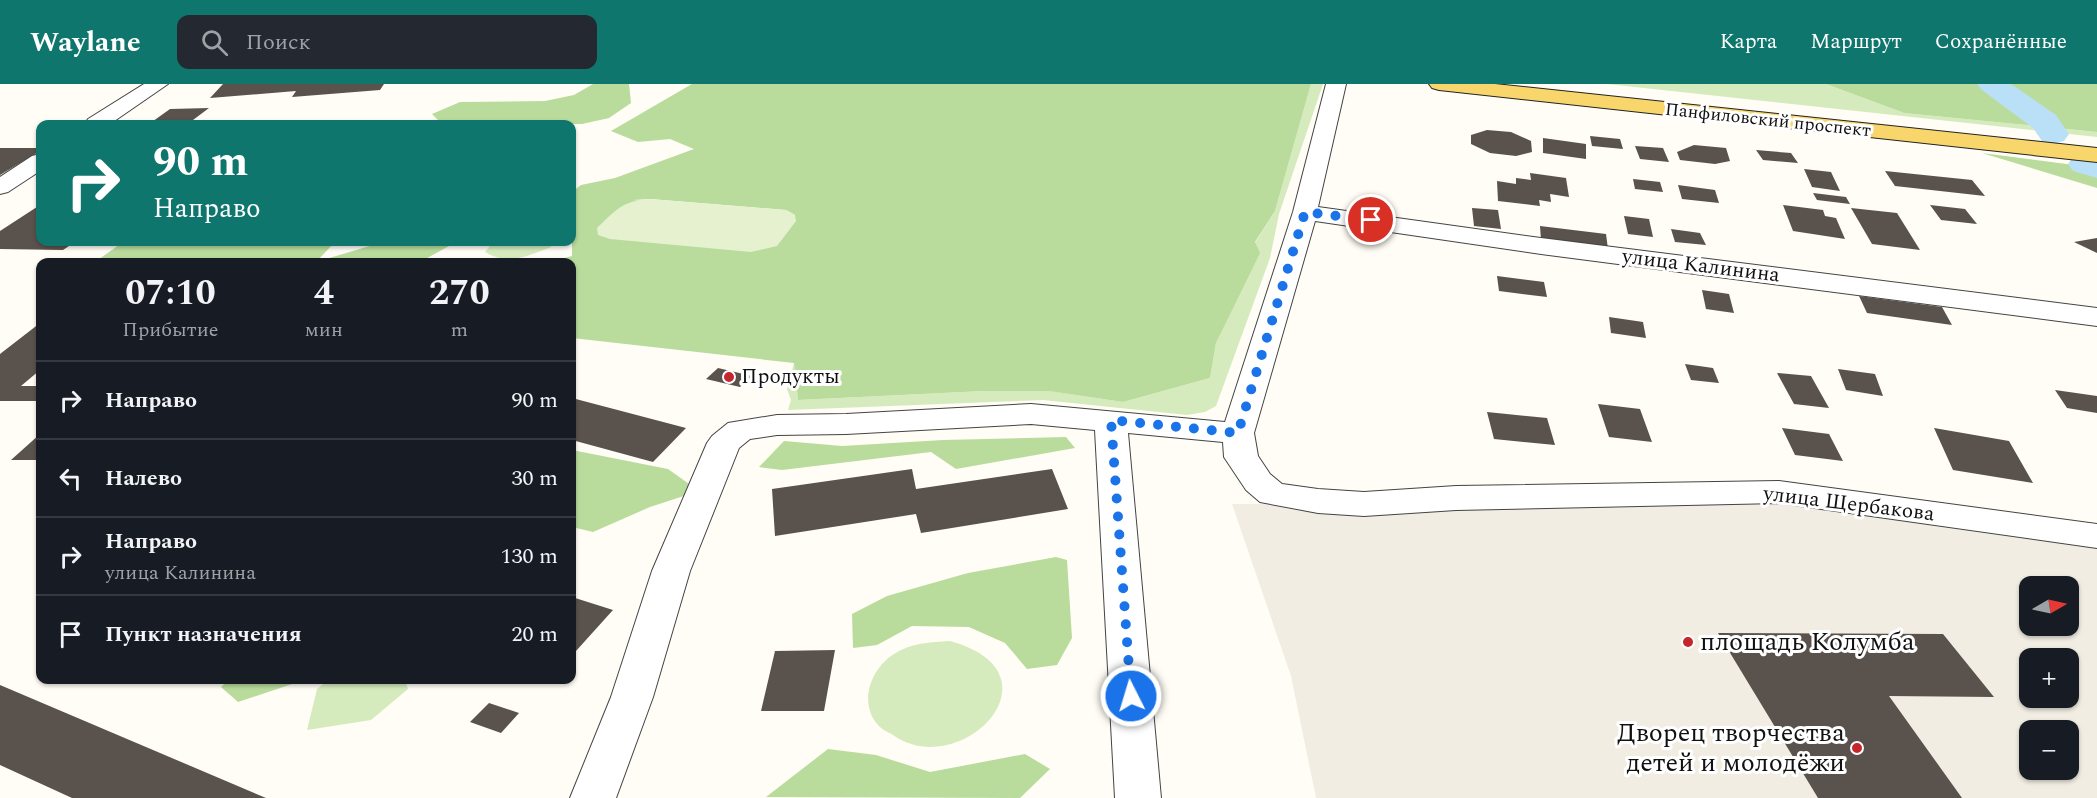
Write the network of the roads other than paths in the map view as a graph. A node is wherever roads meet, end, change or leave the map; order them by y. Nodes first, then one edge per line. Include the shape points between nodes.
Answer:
1 (158, 84) edge
2 (1336, 84) edge
3 (1439, 84) edge
4 (1515, 84) edge
5 (102, 120) edge
6 (2097, 145) edge
7 (2097, 155) edge
8 (36, 164) edge
9 (0, 187) edge
10 (1305, 212) junction
11 (2097, 317) edge
12 (1111, 420) junction
13 (1238, 433) junction
14 (2097, 536) edge
15 (593, 798) edge
16 (1138, 798) edge

1 - 5 street
2 - 10 street
3 - 7 main road, Панфиловский проспект
4 - 6 main road, Панфиловский проспект
8 - 9 street
10 - 11 street, улица Калинина
10 - 13 street
12 - 13 street
12 - 15 street via 1031,414 740,430 724,443 671,571 632,697
12 - 16 street
13 - 14 street, улица Щербакова via 1241,457 1258,482 1272,494 1322,501 1364,504 1456,498 1779,492

